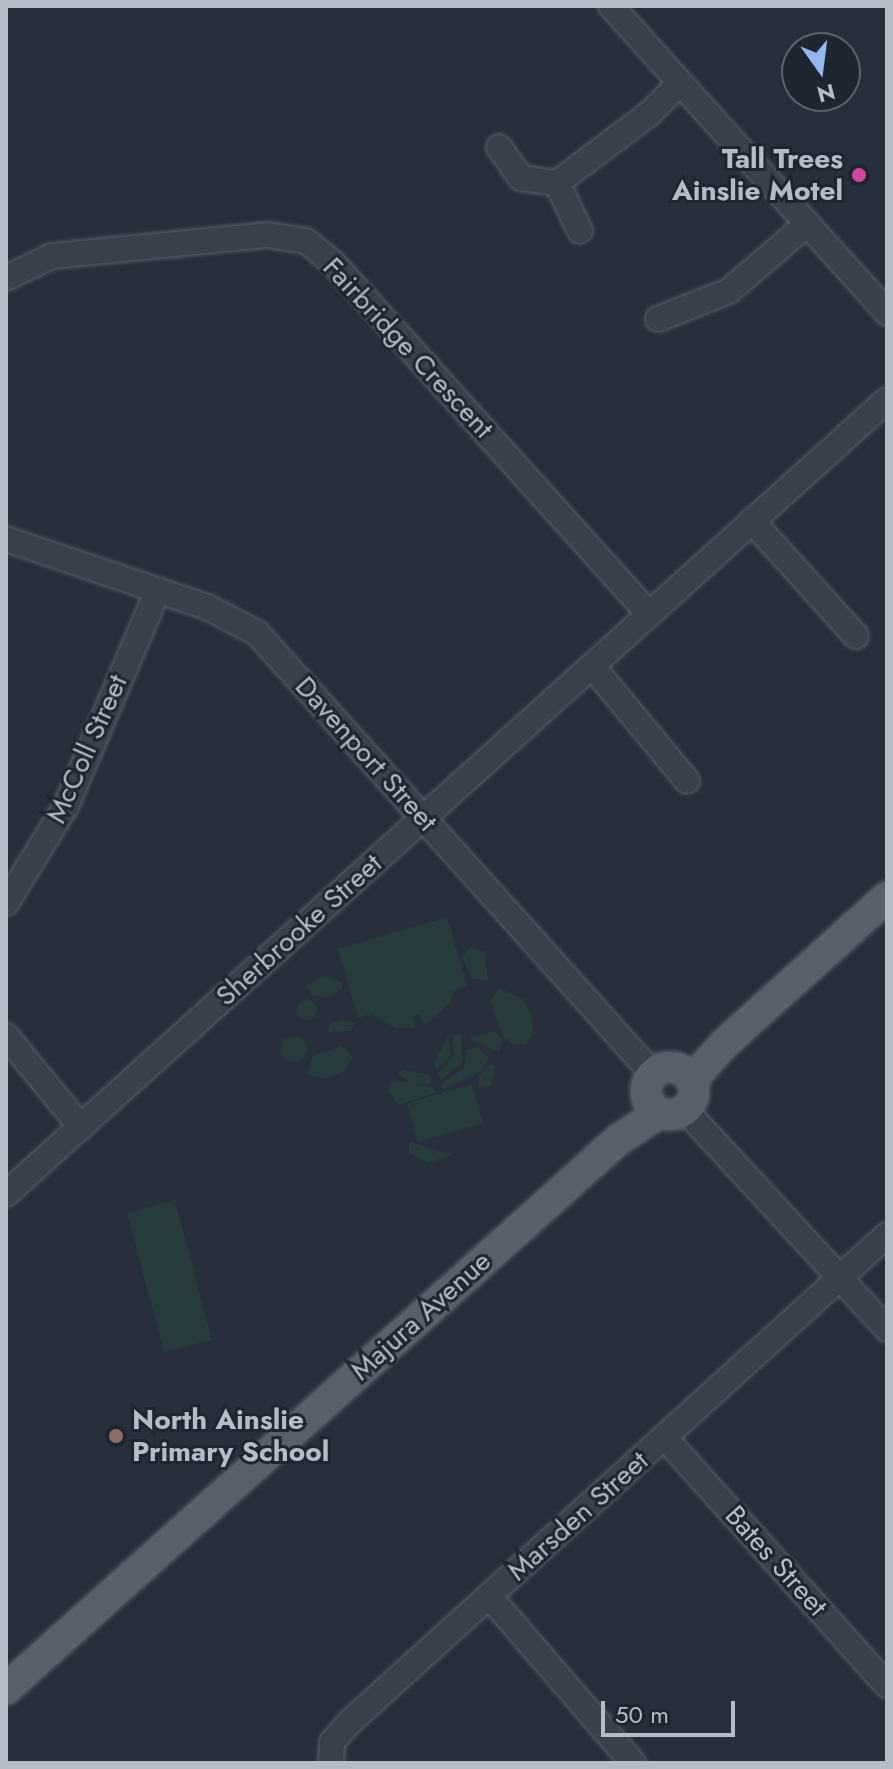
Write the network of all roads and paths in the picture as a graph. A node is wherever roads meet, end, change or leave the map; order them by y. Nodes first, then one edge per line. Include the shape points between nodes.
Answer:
1 (611, 6) edge
2 (680, 83) junction
3 (499, 147) dead end
4 (557, 183) junction
5 (807, 224) junction
6 (580, 231) dead end
7 (6, 278) edge
8 (887, 313) edge
9 (658, 319) dead end
10 (887, 400) edge
11 (752, 521) junction
12 (6, 539) edge
13 (158, 590) junction
14 (649, 614) junction
15 (856, 636) dead end
16 (592, 666) junction
17 (687, 781) dead end
18 (424, 818) junction
19 (887, 897) edge
20 (6, 903) edge
21 (6, 1036) edge
22 (668, 1091) junction
23 (81, 1127) junction
24 (6, 1194) edge
25 (887, 1235) edge
26 (840, 1278) junction
27 (887, 1329) edge
28 (665, 1438) junction
29 (489, 1596) junction
30 (887, 1685) edge
31 (8, 1690) edge
32 (331, 1763) edge
33 (633, 1763) edge

1 - 2 street
2 - 4 street
2 - 5 street
3 - 4 street via 521,178
4 - 6 street
5 - 8 street
5 - 9 street via 729,291
7 - 14 street, Fairbridge Crescent via 52,256 268,235 306,241 334,264
10 - 11 street, Sherbrooke Street
11 - 14 street, Sherbrooke Street
11 - 15 street
12 - 13 street, Davenport Street
13 - 18 street, Davenport Street via 257,633
13 - 20 street, McColl Street via 66,806
14 - 16 street, Sherbrooke Street
16 - 17 street
16 - 18 street, Sherbrooke Street
18 - 22 street, Davenport Street
18 - 23 street, Sherbrooke Street
19 - 22 main road
21 - 23 street
22 - 26 street, Davenport Street
22 - 31 main road, Majura Avenue
23 - 24 street, Sherbrooke Street
25 - 26 street, Marsden Street
26 - 27 street, Davenport Street
26 - 28 street, Marsden Street
28 - 29 street, Marsden Street
28 - 30 street, Bates Street
29 - 32 street, Marsden Street via 351,1721 332,1742
29 - 33 street

